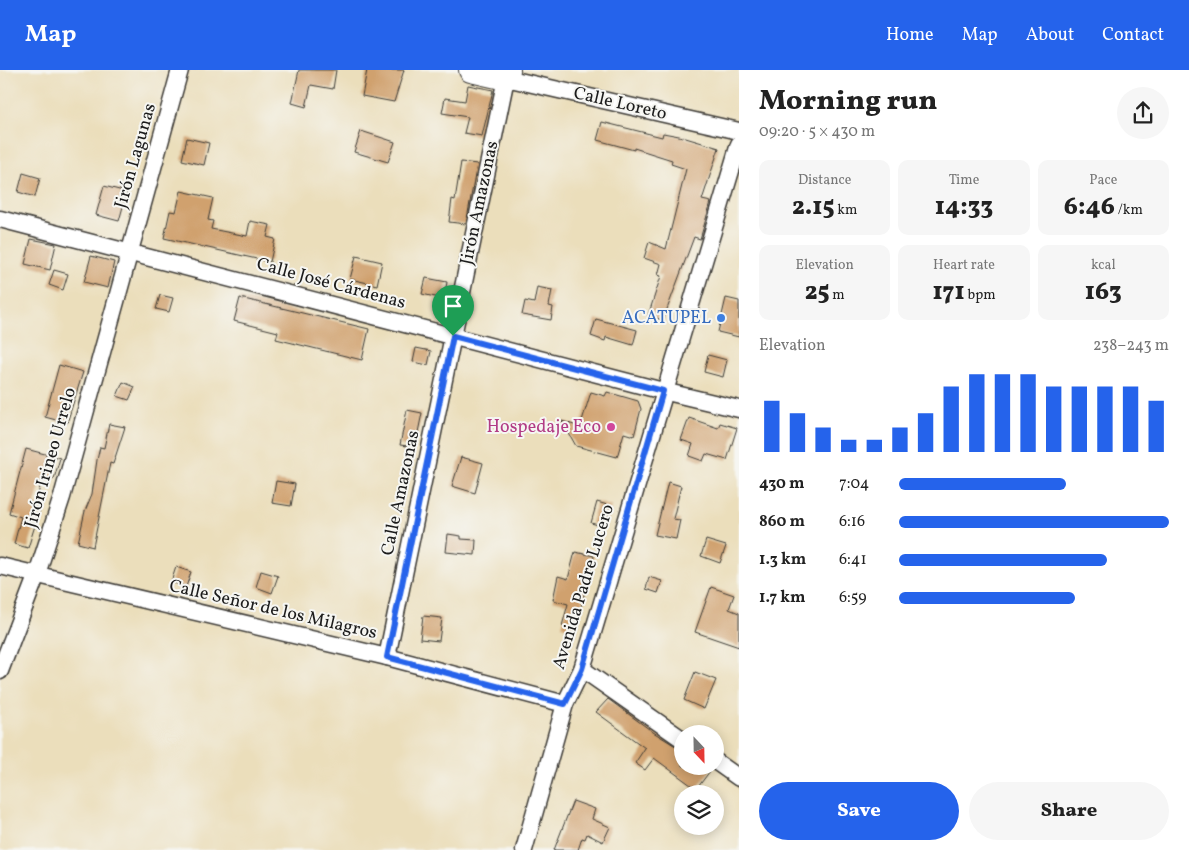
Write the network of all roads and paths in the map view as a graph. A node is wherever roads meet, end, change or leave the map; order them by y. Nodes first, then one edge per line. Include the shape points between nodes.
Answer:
1 (180, 70) edge
2 (471, 70) edge
3 (507, 74) edge
4 (739, 132) edge
5 (739, 144) edge
6 (0, 219) edge
7 (129, 252) junction
8 (453, 336) junction
9 (663, 391) junction
10 (739, 409) edge
11 (0, 566) edge
12 (37, 574) junction
13 (387, 657) junction
14 (582, 669) junction
15 (0, 671) edge
16 (565, 704) junction
17 (674, 733) edge
18 (724, 767) edge
19 (739, 778) edge
20 (524, 850) edge

1 - 7 street, Jirón Lagunas
2 - 3 street, Calle Loreto
3 - 4 street, Calle Loreto
3 - 8 street, Jirón Amazonas
5 - 9 street, Avenida Padre Lucero
6 - 7 street, Calle José Cárdenas
7 - 8 street, Calle José Cárdenas
7 - 12 street, Jirón Irineo Urrelo via 62,497
8 - 9 street, Calle José Cárdenas
8 - 13 street, Calle Amazonas
9 - 10 street, Calle José Cárdenas
9 - 14 street, Avenida Padre Lucero
11 - 12 street, Calle Señor de los Milagros
12 - 13 street, Calle Señor de los Milagros
12 - 15 street, Jirón Irineo Urrelo
13 - 16 street, Calle Señor de los Milagros
14 - 16 street, Avenida Padre Lucero
14 - 17 street
16 - 20 street, Avenida Padre Lucero
18 - 19 street

